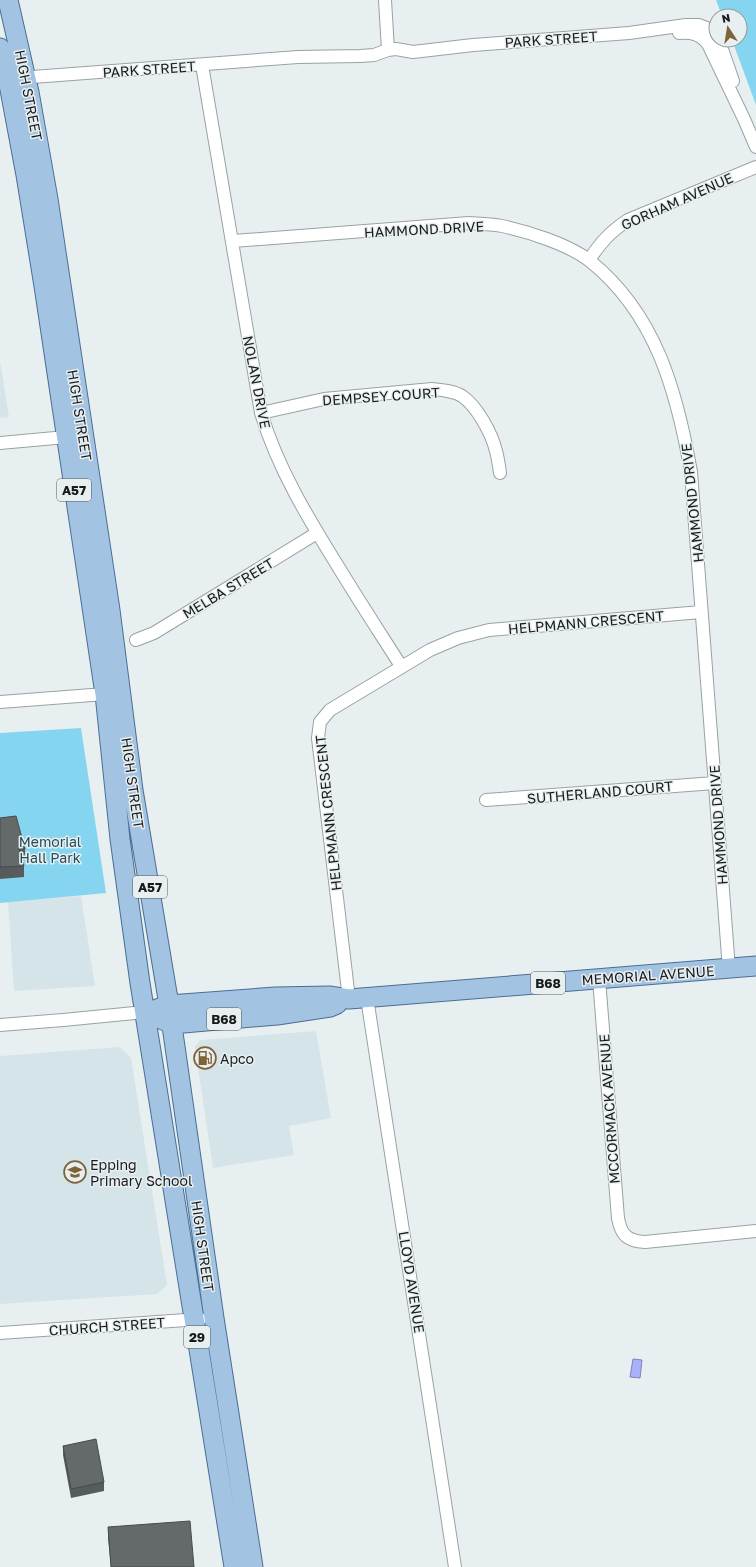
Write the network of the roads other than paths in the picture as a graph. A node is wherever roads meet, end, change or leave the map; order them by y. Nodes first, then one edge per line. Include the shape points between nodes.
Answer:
1 (8, 0) edge
2 (385, 0) edge
3 (391, 0) edge
4 (708, 33) edge
5 (391, 45) junction
6 (0, 48) edge
7 (710, 48) edge
8 (721, 48) edge
9 (202, 65) junction
10 (11, 79) edge
11 (744, 118) junction
12 (756, 147) edge
13 (756, 167) edge
14 (232, 241) junction
15 (589, 260) junction
16 (261, 413) junction
17 (66, 437) junction
18 (0, 443) edge
19 (500, 473) dead end
20 (318, 534) junction
21 (701, 612) junction
22 (136, 640) dead end
23 (401, 666) junction
24 (106, 694) junction
25 (0, 702) edge
26 (714, 783) junction
27 (486, 800) dead end
28 (756, 966) edge
29 (729, 969) junction
30 (599, 979) junction
31 (358, 999) junction
32 (169, 1005) junction
33 (145, 1012) junction
34 (172, 1024) junction
35 (0, 1025) edge
36 (756, 1231) edge
37 (214, 1318) junction
38 (195, 1320) junction
39 (0, 1333) edge
40 (234, 1567) edge
41 (253, 1567) edge
42 (455, 1567) edge

1 - 10 main road, HIGH STREET
2 - 5 street
3 - 5 street
4 - 5 street, PARK STREET via 699,25 686,25 629,33 413,52
5 - 9 street, PARK STREET via 374,55 298,57
6 - 10 main road, HIGH STREET / A57
7 - 11 street
8 - 11 street
9 - 10 street, PARK STREET
9 - 14 street, NOLAN DRIVE
10 - 17 main road, HIGH STREET / A57
10 - 32 main road, HIGH STREET / A57 via 48,199 110,610 133,790
11 - 12 street
13 - 15 street, GORHAM AVENUE via 628,220 612,230
14 - 15 street, HAMMOND DRIVE via 469,223 502,226 542,237
14 - 16 street, NOLAN DRIVE
15 - 21 street, HAMMOND DRIVE via 617,287 647,327 675,398 691,472
16 - 19 street, DEMPSEY COURT via 342,396 447,391 461,396 480,416 496,450
16 - 20 street, NOLAN DRIVE via 278,462
17 - 18 street
17 - 24 main road, HIGH STREET / A57
20 - 22 street, MELBA STREET via 154,633
20 - 23 street, NOLAN DRIVE
21 - 23 street, HELPMANN CRESCENT via 489,630 458,638
21 - 26 street, HAMMOND DRIVE
23 - 31 street, HELPMANN CRESCENT via 330,710 320,722 318,738
24 - 25 street
24 - 33 main road, HIGH STREET / A57 via 121,847
26 - 27 street, SUTHERLAND COURT
26 - 29 street, HAMMOND DRIVE
28 - 29 main road, MEMORIAL AVENUE / B68
29 - 30 main road, MEMORIAL AVENUE / B68
30 - 31 main road, MEMORIAL AVENUE / B68
30 - 36 street, MCCORMACK AVENUE via 620,1228 626,1236 635,1241 645,1242
31 - 32 main road, MEMORIAL AVENUE / B68 via 329,996 275,997
31 - 34 main road, MEMORIAL AVENUE / B68 via 330,1007 277,1015
31 - 42 street, LLOYD AVENUE
32 - 33 main road, MEMORIAL AVENUE / B68
32 - 34 main road, HIGH STREET
33 - 34 main road, MEMORIAL AVENUE / B68
33 - 35 street, MEMORIAL AVENUE
33 - 38 main road, HIGH STREET / 29
34 - 37 main road, HIGH STREET / 29
37 - 38 street, CHURCH STREET
37 - 41 main road, HIGH STREET / 29
38 - 39 street, CHURCH STREET
38 - 40 main road, HIGH STREET / 29

